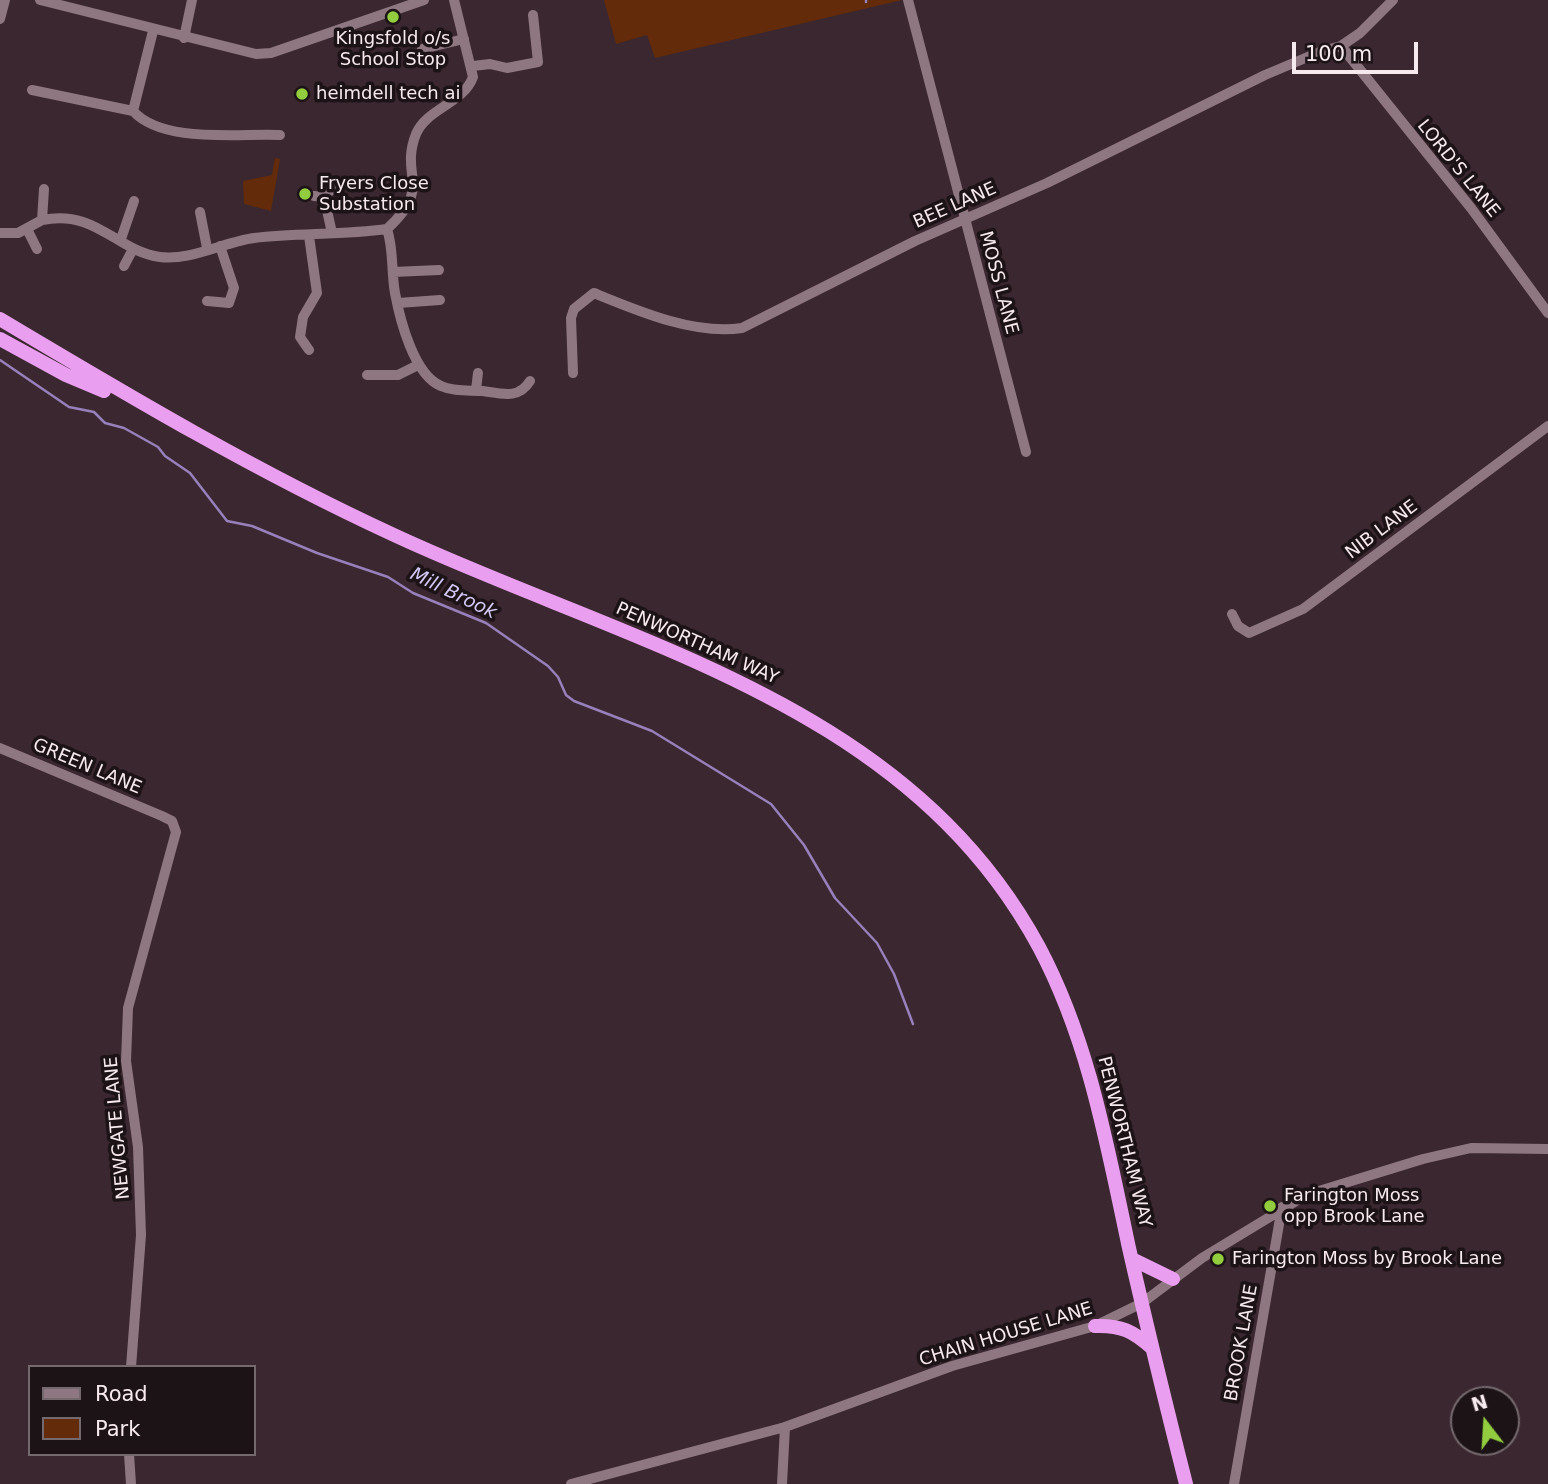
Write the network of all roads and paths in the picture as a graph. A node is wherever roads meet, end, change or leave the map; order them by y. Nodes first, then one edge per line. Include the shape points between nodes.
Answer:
1 (5, 0) edge
2 (40, 0) edge
3 (192, 0) edge
4 (424, 0) edge
5 (454, 0) edge
6 (908, 0) edge
7 (1393, 0) edge
8 (533, 15) dead end
9 (0, 19) edge
10 (153, 31) junction
11 (184, 38) junction
12 (464, 38) junction
13 (1341, 46) junction
14 (422, 49) dead end
15 (473, 66) junction
16 (32, 90) dead end
17 (133, 111) junction
18 (280, 135) dead end
19 (337, 184) dead end
20 (44, 189) dead end
21 (134, 201) dead end
22 (200, 212) dead end
23 (965, 218) junction
24 (42, 220) junction
25 (27, 229) junction
26 (387, 229) junction
27 (0, 233) edge
28 (332, 233) junction
29 (309, 236) junction
30 (121, 239) junction
31 (220, 246) junction
32 (207, 248) junction
33 (37, 249) dead end
34 (133, 249) junction
35 (124, 267) dead end
36 (439, 270) dead end
37 (393, 272) junction
38 (440, 300) dead end
39 (207, 301) dead end
40 (398, 303) junction
41 (1548, 313) edge
42 (0, 319) edge
43 (0, 339) edge
44 (309, 351) dead end
45 (418, 365) junction
46 (478, 373) dead end
47 (573, 373) dead end
48 (367, 375) dead end
49 (530, 381) dead end
50 (476, 390) junction
51 (147, 408) junction
52 (1548, 426) edge
53 (1026, 452) dead end
54 (1232, 614) dead end
55 (0, 748) edge
56 (162, 816) joint
57 (1548, 1149) edge
58 (1282, 1207) junction
59 (1132, 1259) junction
60 (1172, 1279) junction
61 (1142, 1303) junction
62 (1095, 1326) junction
63 (1153, 1349) junction
64 (131, 1365) edge
65 (785, 1427) junction
66 (129, 1456) edge
67 (131, 1484) edge
68 (571, 1484) edge
69 (782, 1484) edge
70 (1186, 1484) edge
71 (1234, 1484) edge

1 - 9 street
2 - 10 street
3 - 11 street
4 - 11 street via 271,53 234,51
5 - 12 street
6 - 23 street, MOSS LANE
7 - 13 street, BEE LANE
8 - 15 street via 538,62 507,68
10 - 11 street
10 - 17 street
12 - 14 street
12 - 15 street
13 - 23 street, BEE LANE via 1265,75 1047,183
13 - 41 street, LORD'S LANE
15 - 26 street via 469,88 417,132 414,195
16 - 17 street
17 - 18 street via 141,120 187,134
19 - 28 street via 319,196
20 - 24 street
21 - 30 street
22 - 32 street
23 - 47 street, BEE LANE via 742,328 686,324 594,293 574,309 571,318
23 - 53 street, MOSS LANE
24 - 25 street
24 - 30 street via 83,222
25 - 27 street
25 - 33 street
26 - 28 street
26 - 37 street
28 - 29 street
29 - 31 street
29 - 44 street via 317,293 303,317 300,337
30 - 34 street
31 - 32 street
31 - 39 street via 234,288 229,303
32 - 34 street via 169,258
34 - 35 street
36 - 37 street
37 - 40 street
38 - 40 street
40 - 45 street
42 - 51 highway, PENWORTHAM WAY
43 - 51 highway, PENWORTHAM WAY via 66,376
45 - 48 street via 398,375
45 - 50 street via 430,381 442,387
46 - 50 street
49 - 50 street via 515,395
51 - 59 highway, PENWORTHAM WAY via 326,504 418,547 741,680 859,749 928,805 998,884 1037,945 1070,1014 1096,1093
52 - 54 street, NIB LANE via 1303,609 1249,633 1238,626
55 - 56 street, GREEN LANE
56 - 64 street, NEWGATE LANE via 172,821 176,838 128,1008 126,1061 138,1147 141,1235
57 - 58 street, CHAIN HOUSE LANE via 1488,1146 1448,1153 1306,1195
58 - 60 street, CHAIN HOUSE LANE
58 - 71 street, BROOK LANE
59 - 60 highway
59 - 61 highway, PENWORTHAM WAY
60 - 61 street, CHAIN HOUSE LANE
61 - 62 street, CHAIN HOUSE LANE
61 - 63 highway, PENWORTHAM WAY
62 - 63 highway via 1133,1331
62 - 65 street, CHAIN HOUSE LANE via 951,1366
63 - 70 highway, PENWORTHAM WAY
65 - 68 street, CHAIN HOUSE LANE
65 - 69 street
66 - 67 street

